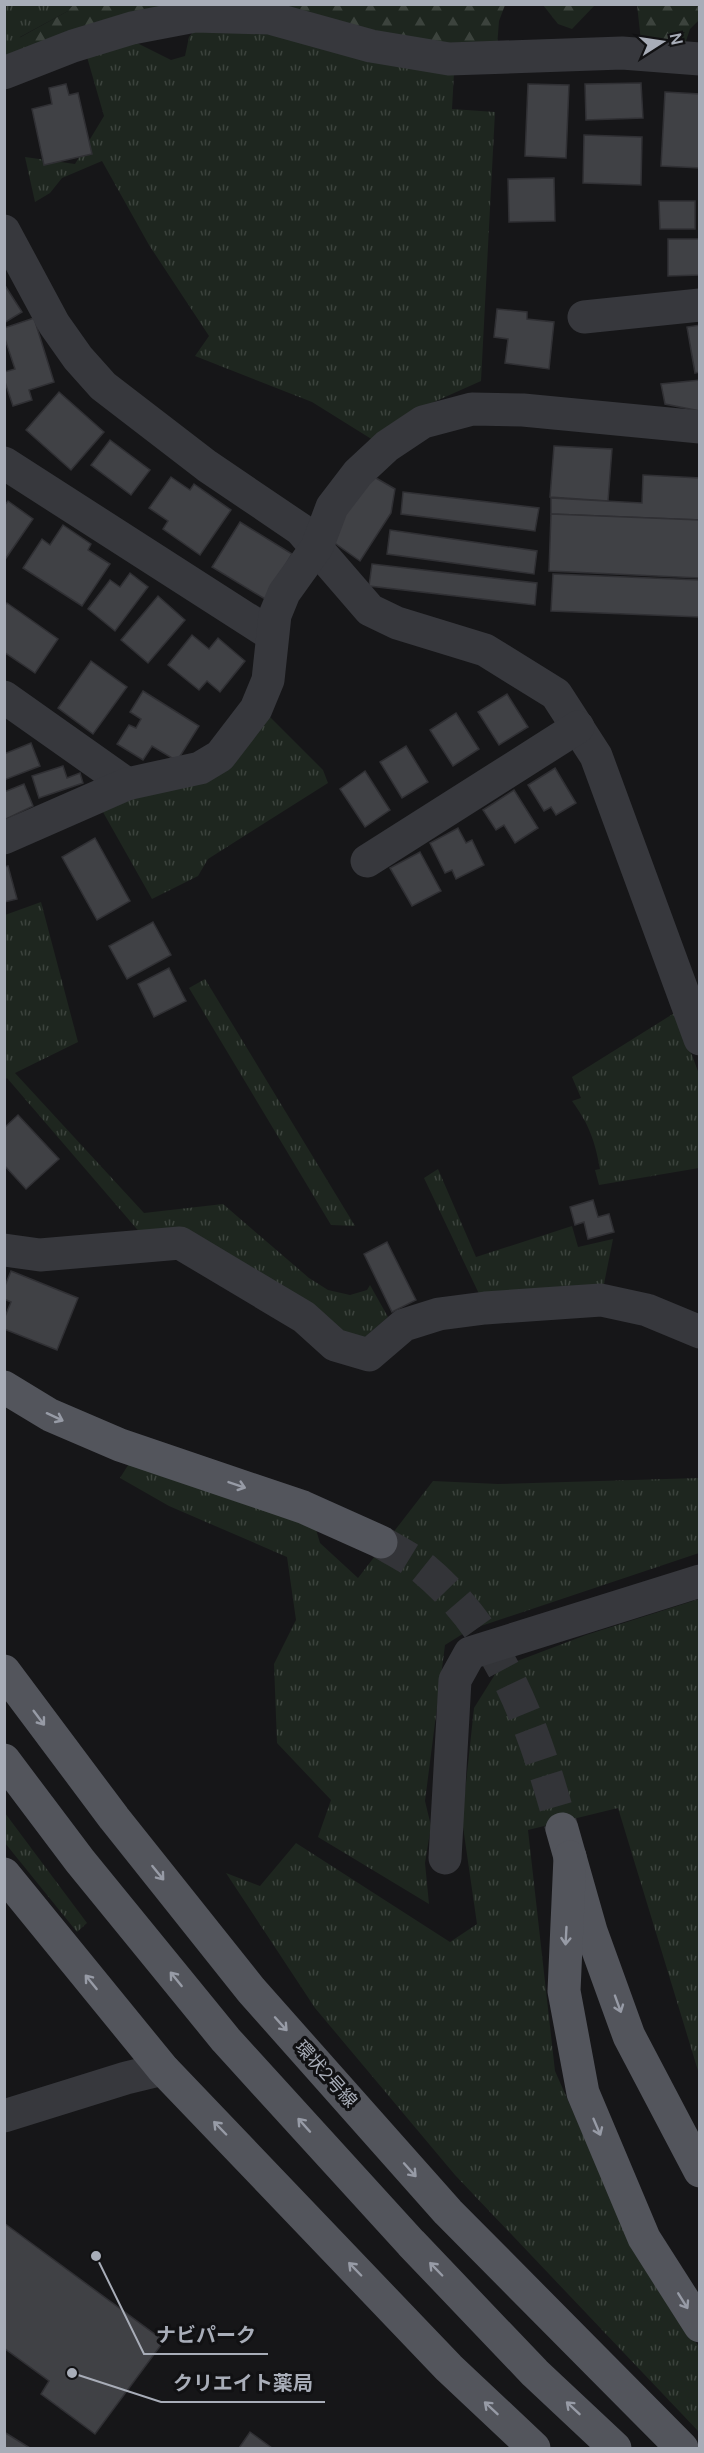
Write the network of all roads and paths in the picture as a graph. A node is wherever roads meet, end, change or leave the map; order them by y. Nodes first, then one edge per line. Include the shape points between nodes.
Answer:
1 (699, 59) edge
2 (4, 73) edge
3 (4, 231) edge
4 (699, 305) edge
5 (584, 317) dead end
6 (699, 427) edge
7 (4, 463) edge
8 (318, 547) junction
9 (272, 635) junction
10 (4, 697) edge
11 (578, 727) junction
12 (127, 784) junction
13 (4, 838) edge
14 (367, 861) dead end
15 (699, 1039) edge
16 (4, 1250) edge
17 (699, 1332) edge
18 (4, 1387) edge
19 (381, 1542) tunnel mouth
20 (699, 1581) edge
21 (4, 1671) edge
22 (4, 1760) edge
23 (444, 1858) dead end
24 (4, 1874) edge
25 (163, 2069) junction
26 (4, 2116) edge
27 (699, 2171) edge
28 (699, 2326) edge
29 (534, 2448) edge
30 (615, 2448) edge
31 (682, 2448) edge

1 - 2 street via 622,53 449,59 370,46 270,18 195,16 122,31
3 - 8 street via 54,324 103,386 207,466 300,529
4 - 5 street
6 - 8 street via 523,410 472,409 423,422 387,446 358,473 332,507
7 - 9 street
8 - 9 street via 284,593
8 - 11 street via 370,610 397,623 485,650 556,694
9 - 12 street via 268,680 256,710 220,756 200,768
10 - 12 street
11 - 14 street
11 - 15 street via 597,756
12 - 13 street
16 - 17 street via 40,1255 180,1244 304,1317 335,1345 369,1355 404,1325 439,1314 508,1306 601,1300 647,1310
18 -> 19 main road via 50,1415 120,1445 303,1507
20 - 23 street via 470,1653 455,1680
21 -> 31 main road, 環状2号線 via 114,1818 251,1990 448,2212
30 -> 22 main road via 535,2373 226,2040 80,1861
25 -> 24 main road
25 - 26 street
29 -> 25 main road via 449,2368
27 - 28 main road via 629,2036 591,1931 566,1843 564,1991 583,2093 644,2238

